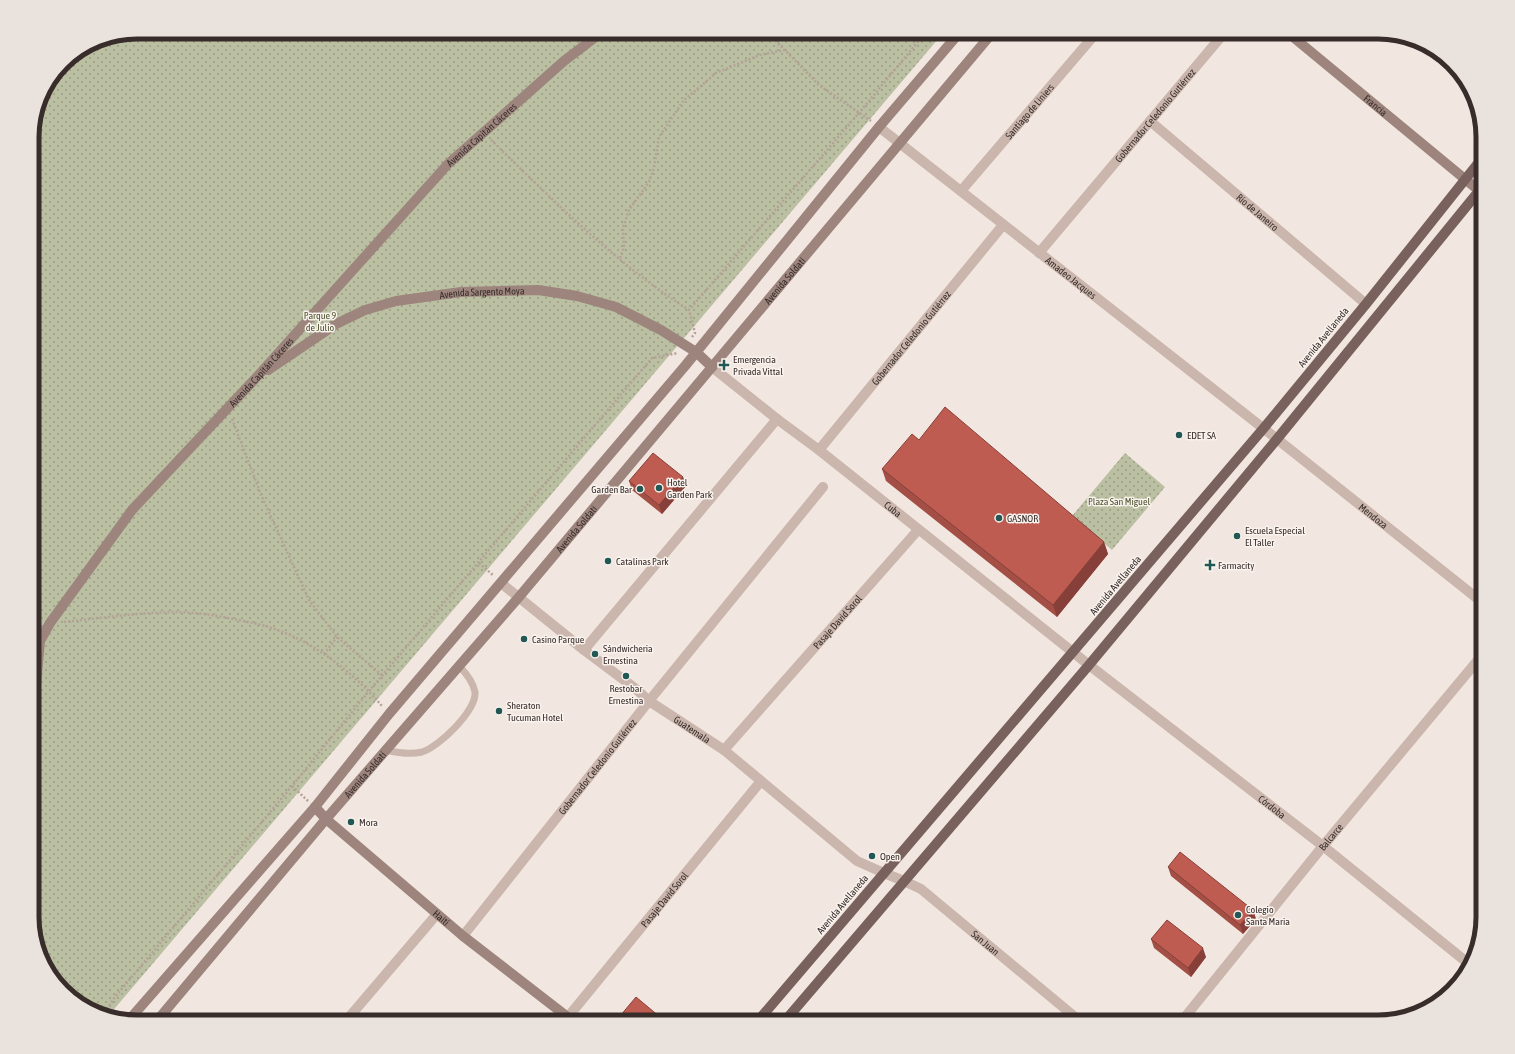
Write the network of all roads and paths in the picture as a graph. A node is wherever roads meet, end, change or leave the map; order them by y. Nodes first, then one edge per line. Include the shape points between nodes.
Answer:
1 (593, 39) edge
2 (774, 39) edge
3 (920, 39) edge
4 (954, 39) edge
5 (987, 39) edge
6 (1091, 39) edge
7 (1219, 39) edge
8 (1295, 39) edge
9 (784, 50) junction
10 (859, 113) junction
11 (1150, 121) junction
12 (879, 127) junction
13 (484, 132) junction
14 (899, 143) junction
15 (1476, 165) edge
16 (1464, 179) junction
17 (1476, 186) edge
18 (961, 191) junction
19 (1476, 197) edge
20 (1003, 225) junction
21 (1039, 253) junction
22 (620, 258) junction
23 (1366, 304) junction
24 (689, 310) junction
25 (684, 345) junction
26 (696, 352) junction
27 (712, 367) junction
28 (255, 380) junction
29 (228, 408) junction
30 (777, 419) junction
31 (1263, 429) junction
32 (1277, 439) junction
33 (819, 450) junction
34 (824, 487) dead end
35 (918, 530) junction
36 (479, 563) junction
37 (502, 583) junction
38 (519, 597) junction
39 (1476, 597) edge
40 (50, 623) junction
41 (39, 635) edge
42 (337, 637) junction
43 (584, 650) junction
44 (1074, 653) junction
45 (324, 654) junction
46 (1476, 662) edge
47 (1089, 665) junction
48 (459, 666) junction
49 (383, 676) junction
50 (369, 691) junction
51 (649, 701) junction
52 (389, 714) junction
53 (386, 750) junction
54 (724, 750) junction
55 (761, 782) junction
56 (292, 786) junction
57 (315, 806) junction
58 (326, 819) junction
59 (1323, 846) junction
60 (884, 873) junction
61 (904, 881) junction
62 (437, 914) junction
63 (463, 936) junction
64 (1466, 961) edge
65 (107, 1011) edge
66 (134, 1015) edge
67 (162, 1015) edge
68 (351, 1015) edge
69 (565, 1015) edge
70 (575, 1015) edge
71 (763, 1015) edge
72 (790, 1015) edge
73 (1073, 1015) edge
74 (1187, 1015) edge

1 - 13 main road, Avenida Capitán Cáceres via 564,61
2 - 9 path
3 - 10 path
4 - 12 main road, Avenida Soldati
5 - 14 main road, Avenida Soldati
6 - 18 street, Santiago de Liniers
7 - 11 street, Gobernador Celedonio Gutiérrez
8 - 16 main road, Francia
9 - 10 path via 819,85
9 - 22 path via 760,55 716,74 684,100 659,137 654,168 648,182 629,210 623,228 624,248
10 - 12 path
10 - 24 path
11 - 21 street, Gobernador Celedonio Gutiérrez
11 - 23 street, Río de Janeiro
12 - 14 street, Amadeo Jacques
12 - 26 main road, Avenida Soldati
13 - 22 path via 574,220
13 - 28 main road, Avenida Capitán Cáceres via 448,164
14 - 18 street, Amadeo Jacques
14 - 27 main road, Avenida Soldati
15 - 16 main road, Avenida Avellaneda
16 - 17 main road, Francia
16 - 23 main road, Avenida Avellaneda
18 - 20 street, Amadeo Jacques
19 - 32 main road
20 - 21 street, Amadeo Jacques
20 - 33 street, Gobernador Celedonio Gutiérrez
21 - 31 street, Amadeo Jacques
22 - 24 path
23 - 31 main road, Avenida Avellaneda
24 - 25 path via 695,333
25 - 26 main road, Avenida Sargento Moya
25 - 28 main road, Avenida Sargento Moya via 616,307 577,296 538,290 461,292 396,301 365,310 336,324
25 - 36 path via 678,353 652,358
26 - 27 main road, Avenida Sargento Moya
26 - 37 main road, Avenida Soldati
27 - 30 street, Cuba
27 - 38 main road, Avenida Soldati
28 - 29 main road, Avenida Capitán Cáceres
29 - 40 main road, Avenida Capitán Cáceres via 132,510
29 - 42 path via 262,497 309,600
30 - 33 street, Cuba
30 - 43 street
31 - 32 street, Mendoza
31 - 44 main road, Avenida Avellaneda
32 - 39 street, Mendoza
32 - 47 main road
33 - 35 street, Cuba
34 - 51 street, Gobernador Celedonio Gutiérrez
35 - 44 street, Cuba
35 - 54 street, Pasaje David Sorol
36 - 37 path
36 - 49 path
37 - 38 street, Guatemala
37 - 52 main road, Avenida Soldati
38 - 43 street, Guatemala
38 - 48 main road, Avenida Soldati
40 - 41 main road, Avenida Capitán Cáceres
40 - 45 path via 174,612 218,616 280,630
42 - 45 path
42 - 49 path
43 - 51 street, Guatemala
44 - 47 street, Córdoba
44 - 60 main road, Avenida Avellaneda
45 - 50 path
46 - 59 street, Balcarce
47 - 59 street, Córdoba
47 - 61 main road
48 - 53 main road, Avenida Soldati
48 - 53 lane via 472,683 475,693 473,703 465,716 437,744 424,752 399,754
49 - 50 path
50 - 52 path
50 - 56 path
51 - 54 street, Guatemala
51 - 63 street, Gobernador Celedonio Gutiérrez
52 - 57 main road, Avenida Soldati
53 - 58 main road, Avenida Soldati
54 - 55 street, Guatemala
55 - 60 street, Guatemala via 857,861
55 - 70 street, Pasaje David Sorol
56 - 57 path
56 - 65 path via 114,997
57 - 58 main road, Haití
57 - 66 main road, Avenida Soldati
58 - 62 main road, Haití
58 - 67 main road, Avenida Soldati
59 - 64 street, Córdoba
59 - 74 street, Balcarce
60 - 61 street, San Juan
60 - 71 main road, Avenida Avellaneda
61 - 72 main road
61 - 73 street, San Juan via 921,889
62 - 63 main road, Haití
62 - 68 street
63 - 69 main road, Haití

